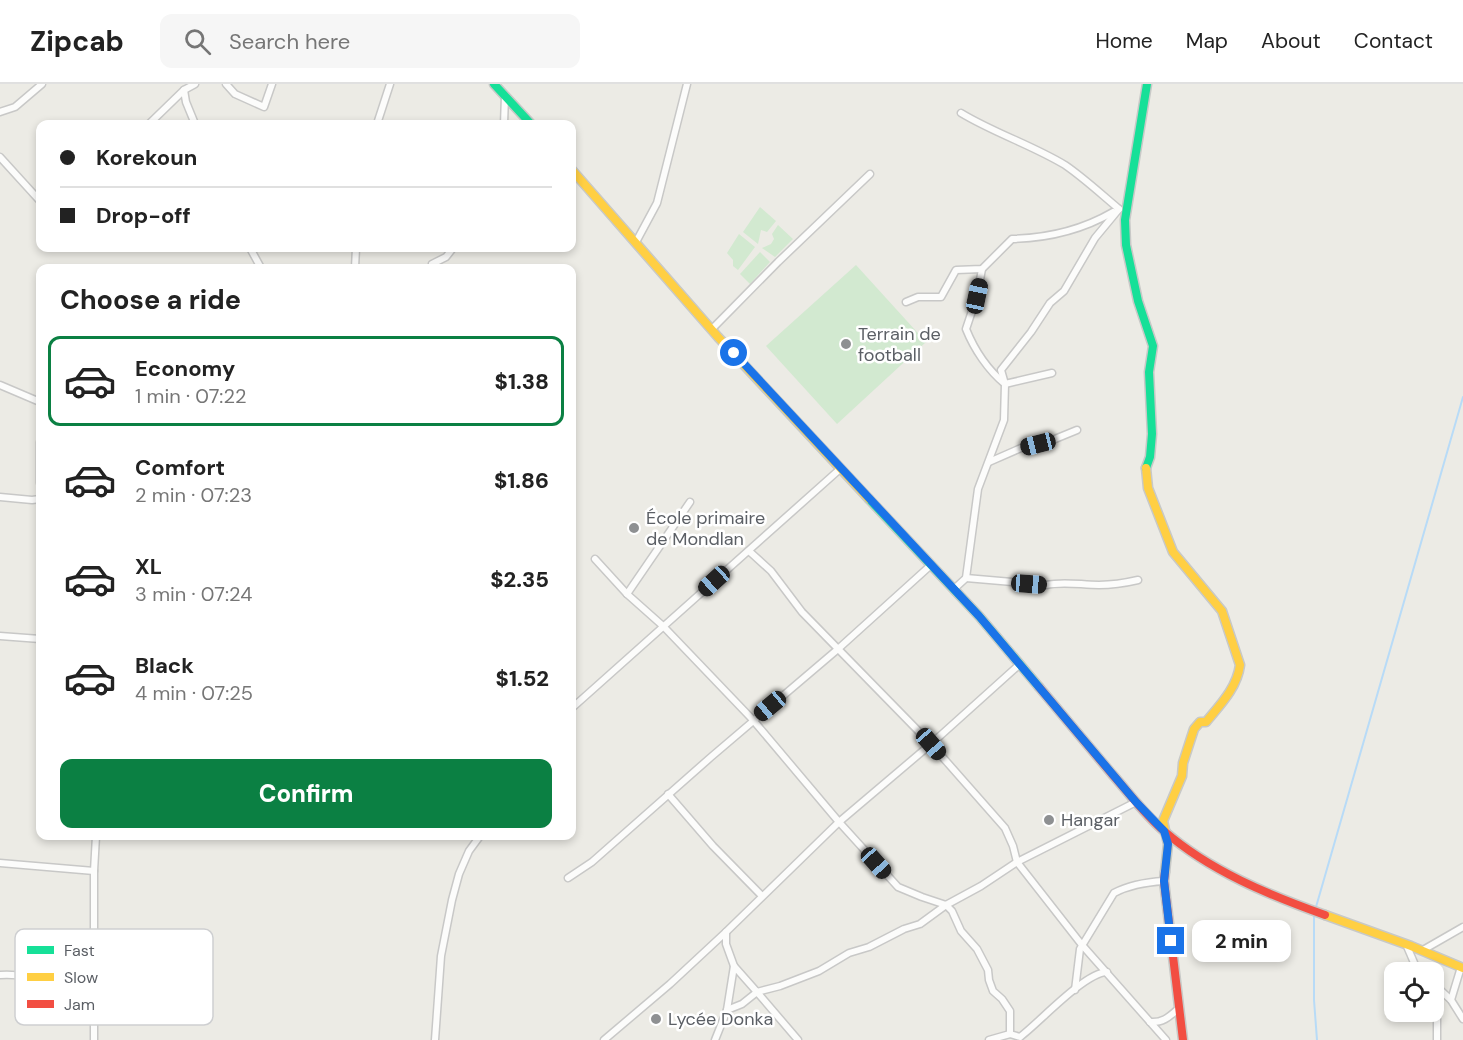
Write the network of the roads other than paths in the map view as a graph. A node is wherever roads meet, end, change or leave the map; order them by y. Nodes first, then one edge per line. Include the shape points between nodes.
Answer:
1 (42, 84) edge
2 (195, 84) edge
3 (226, 84) edge
4 (272, 84) edge
5 (390, 84) edge
6 (494, 84) edge
7 (687, 84) edge
8 (1147, 84) edge
9 (184, 90) junction
10 (503, 91) edge
11 (0, 112) edge
12 (961, 113) dead end
13 (153, 120) edge
14 (194, 120) edge
15 (379, 120) edge
16 (504, 120) edge
17 (528, 120) edge
18 (0, 157) edge
19 (576, 174) edge
20 (870, 174) dead end
21 (36, 197) edge
22 (1119, 209) junction
23 (636, 242) junction
24 (450, 252) edge
25 (432, 264) dead end
26 (982, 269) junction
27 (906, 302) dead end
28 (712, 329) junction
29 (1053, 373) dead end
30 (1005, 384) junction
31 (0, 385) edge
32 (36, 400) edge
33 (1077, 430) dead end
34 (989, 462) junction
35 (840, 469) junction
36 (0, 497) edge
37 (36, 500) edge
38 (690, 502) dead end
39 (749, 551) junction
40 (595, 559) dead end
41 (931, 565) junction
42 (966, 578) junction
43 (1138, 580) dead end
44 (954, 590) junction
45 (627, 594) junction
46 (663, 626) junction
47 (0, 636) edge
48 (36, 639) edge
49 (838, 649) junction
50 (1020, 664) junction
51 (576, 703) edge
52 (753, 720) junction
53 (931, 744) junction
54 (668, 794) junction
55 (1136, 802) junction
56 (839, 822) junction
57 (1164, 831) junction
58 (96, 840) edge
59 (477, 840) edge
60 (1017, 862) junction
61 (0, 863) edge
62 (94, 871) junction
63 (568, 878) dead end
64 (1164, 881) junction
65 (762, 896) junction
66 (946, 905) junction
67 (1463, 927) edge
68 (94, 929) edge
69 (726, 932) junction
70 (1406, 943) junction
71 (1082, 945) junction
72 (1423, 950) junction
73 (1414, 962) edge
74 (734, 966) junction
75 (1462, 967) edge
76 (1107, 972) junction
77 (1075, 990) junction
78 (757, 992) junction
79 (1444, 993) edge
80 (1451, 1000) junction
81 (1178, 1009) junction
82 (727, 1010) junction
83 (1463, 1019) edge
84 (1149, 1022) junction
85 (1437, 1022) edge
86 (94, 1025) edge
87 (1010, 1034) junction
88 (94, 1040) edge
89 (435, 1040) edge
90 (604, 1040) edge
91 (715, 1040) edge
92 (798, 1040) edge
93 (989, 1040) edge
94 (1166, 1040) edge
95 (1183, 1040) edge
96 (1437, 1040) edge

1 - 11 street via 15,106
2 - 9 street
3 - 4 street via 235,94 264,107
5 - 15 street
6 - 10 main road
7 - 23 street via 657,203
8 - 57 main road via 1125,220 1138,301 1152,346 1148,488 1173,552 1222,611 1241,669 1216,712 1194,729 1182,776 1166,810
9 - 13 street
9 - 14 street
10 - 16 street
10 - 17 main road
12 - 22 street via 1066,166
18 - 21 street
19 - 23 main road
20 - 28 street
22 - 26 street via 1069,231 1012,239
22 - 30 street via 1095,238 1064,291 1050,303 1001,370
23 - 28 main road
24 - 25 street
26 - 27 street via 956,270 941,297 918,297
26 - 30 street via 966,329 973,346
28 - 35 main road
29 - 30 street
30 - 34 street via 1004,420
31 - 32 street
33 - 34 street
34 - 42 street via 978,489
35 - 39 street
35 - 41 main road
36 - 37 street
38 - 45 street
39 - 46 street
39 - 49 street
40 - 45 street
41 - 44 main road
41 - 49 street
42 - 43 street via 1046,585 1109,585
42 - 44 street
44 - 50 main road
45 - 46 street
46 - 51 street
46 - 52 street
47 - 48 street
49 - 52 street
49 - 53 street
50 - 53 street
50 - 55 main road
52 - 54 street
52 - 56 street
53 - 56 street
53 - 60 street via 1005,828
54 - 63 street via 592,862
54 - 65 street
55 - 57 main road
55 - 60 street
56 - 65 street
56 - 66 street via 898,887
57 - 64 main road via 1168,844
57 - 70 main road via 1250,885
58 - 62 street
59 - 89 street via 459,874 452,900 441,956
60 - 66 street
60 - 71 street
61 - 62 street
62 - 68 street
64 - 71 street via 1142,882 1114,893
64 - 81 main road
65 - 69 street
66 - 78 street via 920,924 849,952 819,971
66 - 87 street via 977,949 993,991 1010,1011
67 - 72 street
69 - 74 street
69 - 90 street
70 - 72 main road
70 - 73 street
71 - 76 street
71 - 77 street
72 - 75 main road
74 - 78 street
74 - 82 street
75 - 80 street
76 - 77 street
76 - 84 street
77 - 87 street via 1020,1037
78 - 82 street
78 - 92 street
79 - 80 street
80 - 83 street
81 - 84 street via 1167,1019
81 - 95 main road
82 - 91 street
84 - 94 street
85 - 96 street
86 - 88 street
87 - 93 street

